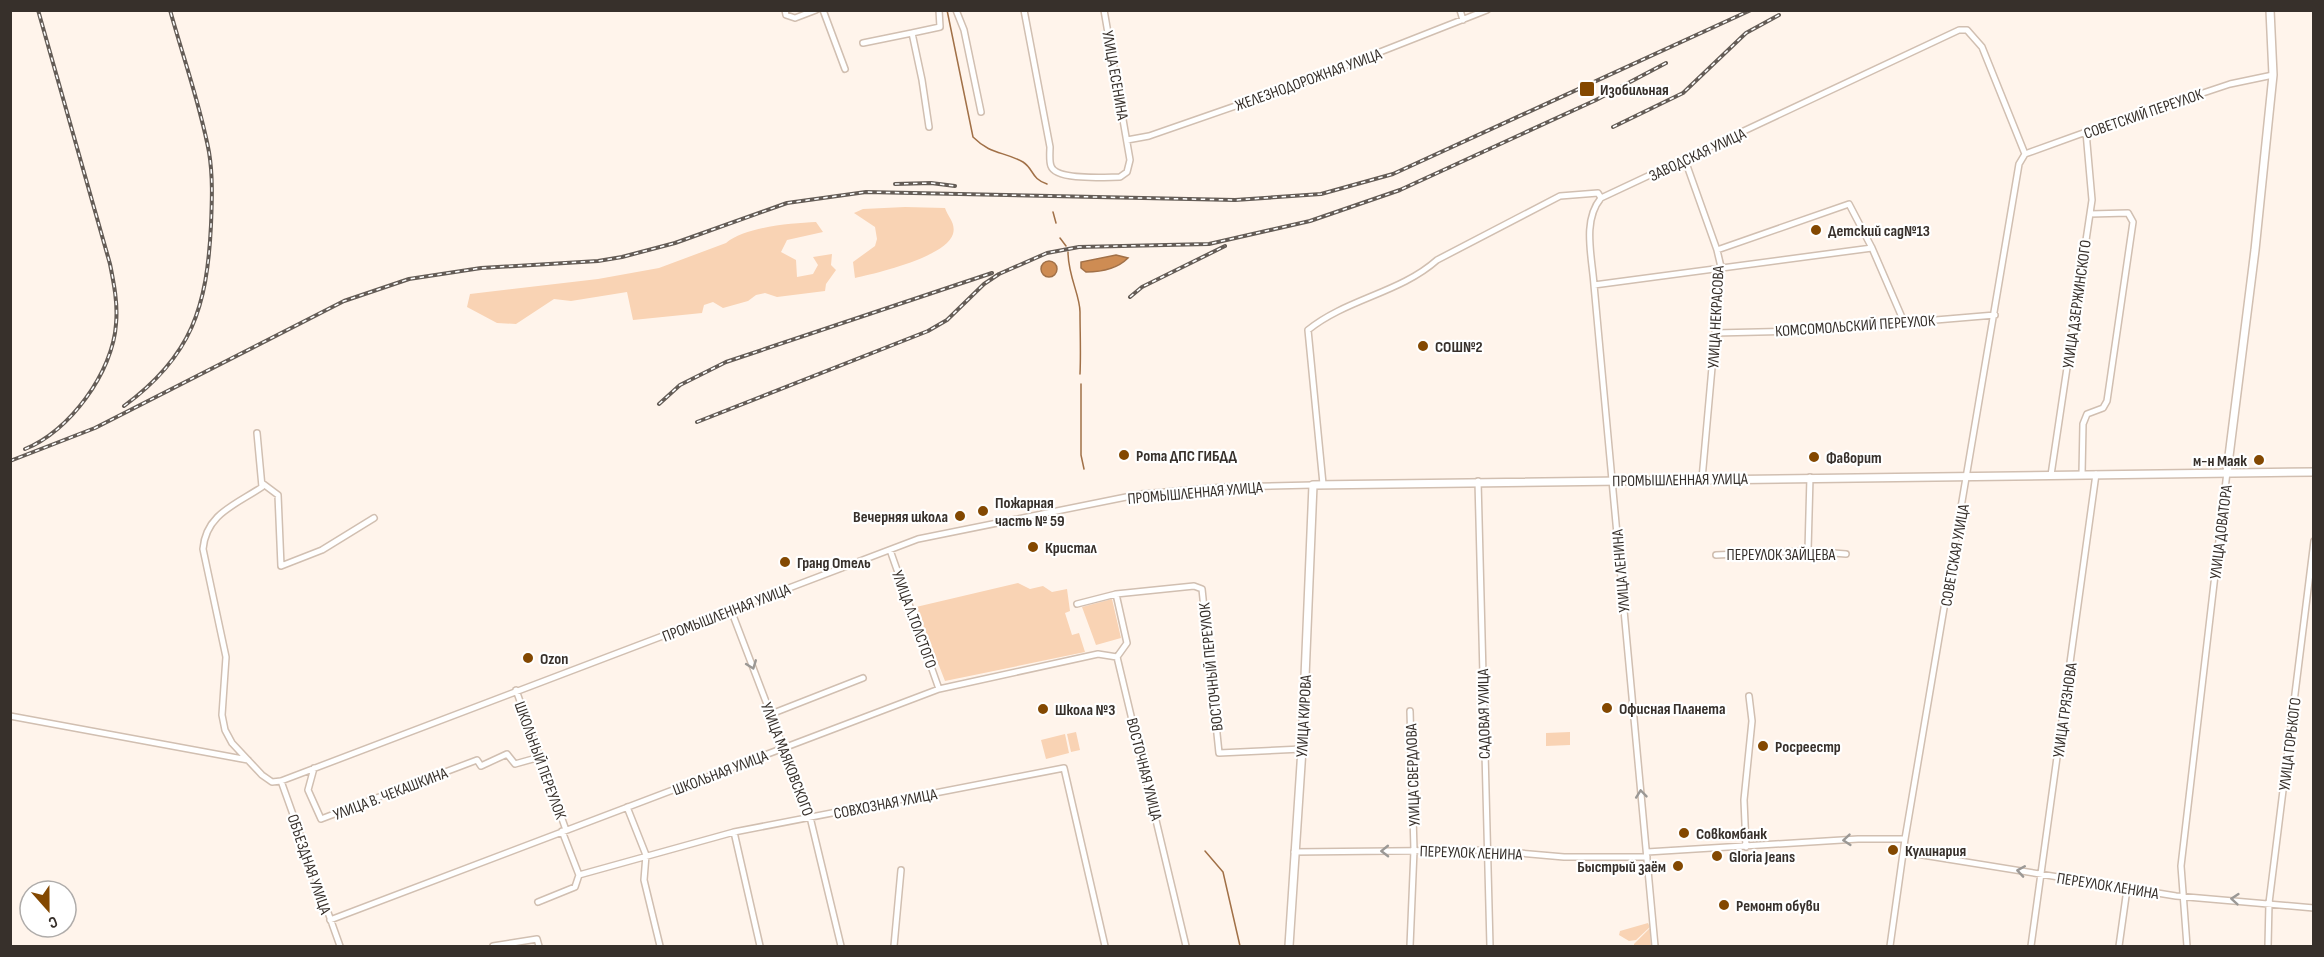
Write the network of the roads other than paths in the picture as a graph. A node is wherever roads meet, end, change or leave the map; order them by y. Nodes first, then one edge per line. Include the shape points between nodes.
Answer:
1 (785, 10) edge
2 (816, 10) edge
3 (823, 10) edge
4 (939, 10) edge
5 (956, 10) edge
6 (1024, 10) edge
7 (1104, 10) edge
8 (1460, 10) edge
9 (1487, 10) edge
10 (2270, 10) edge
11 (1463, 20) junction
12 (912, 33) junction
13 (863, 43) dead end
14 (845, 69) dead end
15 (2273, 75) junction
16 (981, 112) dead end
17 (929, 127) dead end
18 (2086, 132) junction
19 (1127, 140) junction
20 (2025, 154) junction
21 (1685, 160) junction
22 (1601, 198) junction
23 (2090, 214) junction
24 (1872, 248) junction
25 (1717, 250) junction
26 (1721, 267) junction
27 (1594, 285) junction
28 (1995, 315) junction
29 (1904, 322) junction
30 (1715, 333) junction
31 (257, 433) dead end
32 (2227, 472) junction
33 (2313, 472) edge
34 (1968, 474) junction
35 (2082, 474) junction
36 (2096, 474) junction
37 (2051, 475) junction
38 (1810, 477) junction
39 (1702, 479) junction
40 (1478, 481) junction
41 (1614, 481) junction
42 (262, 483) junction
43 (1323, 484) junction
44 (1313, 485) junction
45 (374, 518) dead end
46 (2313, 541) edge
47 (890, 550) junction
48 (1808, 551) junction
49 (1846, 554) dead end
50 (1716, 555) dead end
51 (1116, 594) junction
52 (1077, 604) dead end
53 (731, 610) junction
54 (1118, 657) junction
55 (863, 678) dead end
56 (939, 689) junction
57 (516, 690) junction
58 (1749, 696) dead end
59 (1410, 711) dead end
60 (771, 714) junction
61 (10, 716) edge
62 (784, 748) junction
63 (1302, 749) junction
64 (540, 757) junction
65 (248, 760) junction
66 (314, 768) junction
67 (281, 781) junction
68 (627, 807) junction
69 (810, 817) junction
70 (564, 831) junction
71 (734, 832) junction
72 (1905, 839) junction
73 (1746, 847) junction
74 (1414, 850) junction
75 (1486, 850) junction
76 (1294, 852) junction
77 (1904, 852) junction
78 (646, 855) junction
79 (1647, 855) junction
80 (901, 870) dead end
81 (2041, 874) junction
82 (579, 875) junction
83 (2127, 888) junction
84 (2182, 895) junction
85 (538, 902) dead end
86 (2269, 903) junction
87 (2313, 908) edge
88 (330, 920) junction
89 (340, 946) edge
90 (493, 946) edge
91 (539, 946) edge
92 (660, 946) edge
93 (760, 946) edge
94 (841, 946) edge
95 (894, 946) edge
96 (1105, 946) edge
97 (1186, 946) edge
98 (1289, 946) edge
99 (1410, 946) edge
100 (1490, 946) edge
101 (1655, 946) edge
102 (1890, 946) edge
103 (2031, 946) edge
104 (2119, 946) edge
105 (2187, 946) edge
106 (2268, 946) edge

1 - 2 street via 786,15 795,18
3 - 14 street
4 - 12 street via 940,27
5 - 16 street via 964,30
6 - 19 street, УЛИЦА ЕСЕНИНА via 1054,171 1066,176 1120,177 1127,172 1130,160
7 - 19 street, УЛИЦА ЕСЕНИНА
8 - 11 street
9 - 11 street, ЖЕЛЕЗНОДОРОЖНАЯ УЛИЦА
10 - 15 main road, УЛИЦА ДОВАТОРА
11 - 19 street, ЖЕЛЕЗНОДОРОЖНАЯ УЛИЦА via 1296,85 1149,136
12 - 13 street
12 - 17 street
15 - 18 street, СОВЕТСКИЙ ПЕРЕУЛОК via 2230,84
15 - 32 main road, УЛИЦА ДОВАТОРА
18 - 20 street, СОВЕТСКИЙ ПЕРЕУЛОК
18 - 23 street, УЛИЦА ДЗЕРЖИНСКОГО
20 - 21 street, ЗАВОДСКАЯ УЛИЦА via 1982,47 1967,30 1959,30
20 - 28 street, СОВЕТСКАЯ УЛИЦА via 2019,164
21 - 22 street, ЗАВОДСКАЯ УЛИЦА
21 - 25 street, УЛИЦА НЕКРАСОВА
22 - 27 street, УЛИЦА ЛЕНИНА via 1589,220
22 - 43 street via 1598,192 1560,196 1437,260 1423,273 1327,314 1308,330
23 - 35 street via 2128,213 2133,222 2107,401 2103,408 2087,414 2083,423
23 - 37 street, УЛИЦА ДЗЕРЖИНСКОГО
24 - 25 street via 1849,204
24 - 26 street
24 - 29 street
25 - 26 street, УЛИЦА НЕКРАСОВА
26 - 27 street
26 - 30 street, УЛИЦА НЕКРАСОВА
27 - 41 street, УЛИЦА ЛЕНИНА
28 - 29 street, КОМСОМОЛЬСКИЙ ПЕРЕУЛОК
28 - 34 street, СОВЕТСКАЯ УЛИЦА
29 - 30 street, КОМСОМОЛЬСКИЙ ПЕРЕУЛОК via 1805,331
30 - 39 street, УЛИЦА НЕКРАСОВА
31 - 42 street
32 - 33 main road, ПРОМЫШЛЕННАЯ УЛИЦА
32 - 36 main road, ПРОМЫШЛЕННАЯ УЛИЦА
32 - 84 street, УЛИЦА ДОВАТОРА via 2181,866
34 - 37 main road, ПРОМЫШЛЕННАЯ УЛИЦА
34 - 38 main road, ПРОМЫШЛЕННАЯ УЛИЦА
34 - 72 street, СОВЕТСКАЯ УЛИЦА
35 - 36 main road, ПРОМЫШЛЕННАЯ УЛИЦА
35 - 37 main road, ПРОМЫШЛЕННАЯ УЛИЦА
36 - 81 street, УЛИЦА ГРЯЗНОВА
38 - 39 main road, ПРОМЫШЛЕННАЯ УЛИЦА
38 - 48 street
39 - 41 main road, ПРОМЫШЛЕННАЯ УЛИЦА
40 - 41 main road, ПРОМЫШЛЕННАЯ УЛИЦА
40 - 43 main road, ПРОМЫШЛЕННАЯ УЛИЦА
40 - 75 street, САДОВАЯ УЛИЦА
79 -> 41 street, УЛИЦА ЛЕНИНА via 1612,496
42 - 45 street via 278,495 281,566 322,550
42 - 65 street via 262,487 213,520 205,533 203,549 226,657 222,715 225,730
43 - 44 main road, ПРОМЫШЛЕННАЯ УЛИЦА
44 - 47 street, ПРОМЫШЛЕННАЯ УЛИЦА via 1141,494 918,539
44 - 63 main road, УЛИЦА КИРОВА
46 - 86 street, УЛИЦА ГОРЬКОГО
47 - 53 street, ПРОМЫШЛЕННАЯ УЛИЦА
47 - 56 street, УЛИЦА Л.ТОЛСТОГО
48 - 49 street, ПЕРЕУЛОК ЗАЙЦЕВА
48 - 50 street, ПЕРЕУЛОК ЗАЙЦЕВА
51 - 52 street, ВОСТОЧНЫЙ ПЕРЕУЛОК
51 - 54 street, ВОСТОЧНАЯ УЛИЦА via 1127,643
51 - 63 street, ВОСТОЧНЫЙ ПЕРЕУЛОК via 1194,586 1202,589 1219,753
53 - 57 street, ПРОМЫШЛЕННАЯ УЛИЦА
53 -> 60 street, УЛИЦА МАЯКОВСКОГО
54 - 56 street, ШКОЛЬНАЯ УЛИЦА via 1098,654
54 - 97 street, ВОСТОЧНАЯ УЛИЦА
55 - 60 street
56 - 62 street, ШКОЛЬНАЯ УЛИЦА
57 - 64 street, ШКОЛЬНЫЙ ПЕРЕУЛОК
57 - 66 street, ПРОМЫШЛЕННАЯ УЛИЦА
58 - 73 street via 1752,721 1744,800
59 - 74 street, УЛИЦА СВЕРДЛОВА
60 - 62 street, УЛИЦА МАЯКОВСКОГО
61 - 65 street
62 - 68 street, ШКОЛЬНАЯ УЛИЦА
62 - 69 street, УЛИЦА МАЯКОВСКОГО
63 - 76 main road, УЛИЦА КИРОВА
64 - 66 street, УЛИЦА В. ЧЕКАШКИНА via 515,764 507,754 481,766 477,760 321,819 308,790
64 - 70 street, ШКОЛЬНЫЙ ПЕРЕУЛОК
65 - 67 street via 272,782
66 - 67 street, ПРОМЫШЛЕННАЯ УЛИЦА
67 - 88 street, ОБЪЕЗДНАЯ УЛИЦА
68 - 70 street, ШКОЛЬНАЯ УЛИЦА
68 - 78 street
69 - 71 street, СОВХОЗНАЯ УЛИЦА
69 - 94 street, УЛИЦА МАЯКОВСКОГО
69 - 96 street, СОВХОЗНАЯ УЛИЦА via 1064,768
70 - 82 street, ШКОЛЬНЫЙ ПЕРЕУЛОК
70 - 88 street, ШКОЛЬНАЯ УЛИЦА
71 - 78 street, СОВХОЗНАЯ УЛИЦА
71 - 93 street
72 -> 73 street, ПЕРЕУЛОК ЛЕНИНА
72 - 77 street, СОВЕТСКАЯ УЛИЦА
73 - 79 street, ПЕРЕУЛОК ЛЕНИНА
74 - 75 street, ПЕРЕУЛОК ЛЕНИНА
74 -> 76 street, ПЕРЕУЛОК ЛЕНИНА
74 - 99 street, УЛИЦА СВЕРДЛОВА
75 - 79 street, ПЕРЕУЛОК ЛЕНИНА via 1564,857
75 - 100 street, САДОВАЯ УЛИЦА
76 - 98 main road, УЛИЦА КИРОВА
81 -> 77 street, ПЕРЕУЛОК ЛЕНИНА
77 - 102 street, СОВЕТСКАЯ УЛИЦА
78 - 82 street, СОВХОЗНАЯ УЛИЦА
78 - 92 street via 645,880
79 - 101 street, УЛИЦА ЛЕНИНА
80 - 95 street
81 - 83 street, ПЕРЕУЛОК ЛЕНИНА
81 - 103 street, УЛИЦА ГРЯЗНОВА
82 - 85 street, СОВХОЗНАЯ УЛИЦА via 575,887
83 - 84 street, ПЕРЕУЛОК ЛЕНИНА
83 - 104 street
86 -> 84 street, ПЕРЕУЛОК ЛЕНИНА
84 - 105 street, УЛИЦА ДОВАТОРА
86 - 87 street, ПЕРЕУЛОК ЛЕНИНА
86 - 106 street, УЛИЦА ГОРЬКОГО
88 - 89 street, ОБЪЕЗДНАЯ УЛИЦА
90 - 91 street via 537,939

